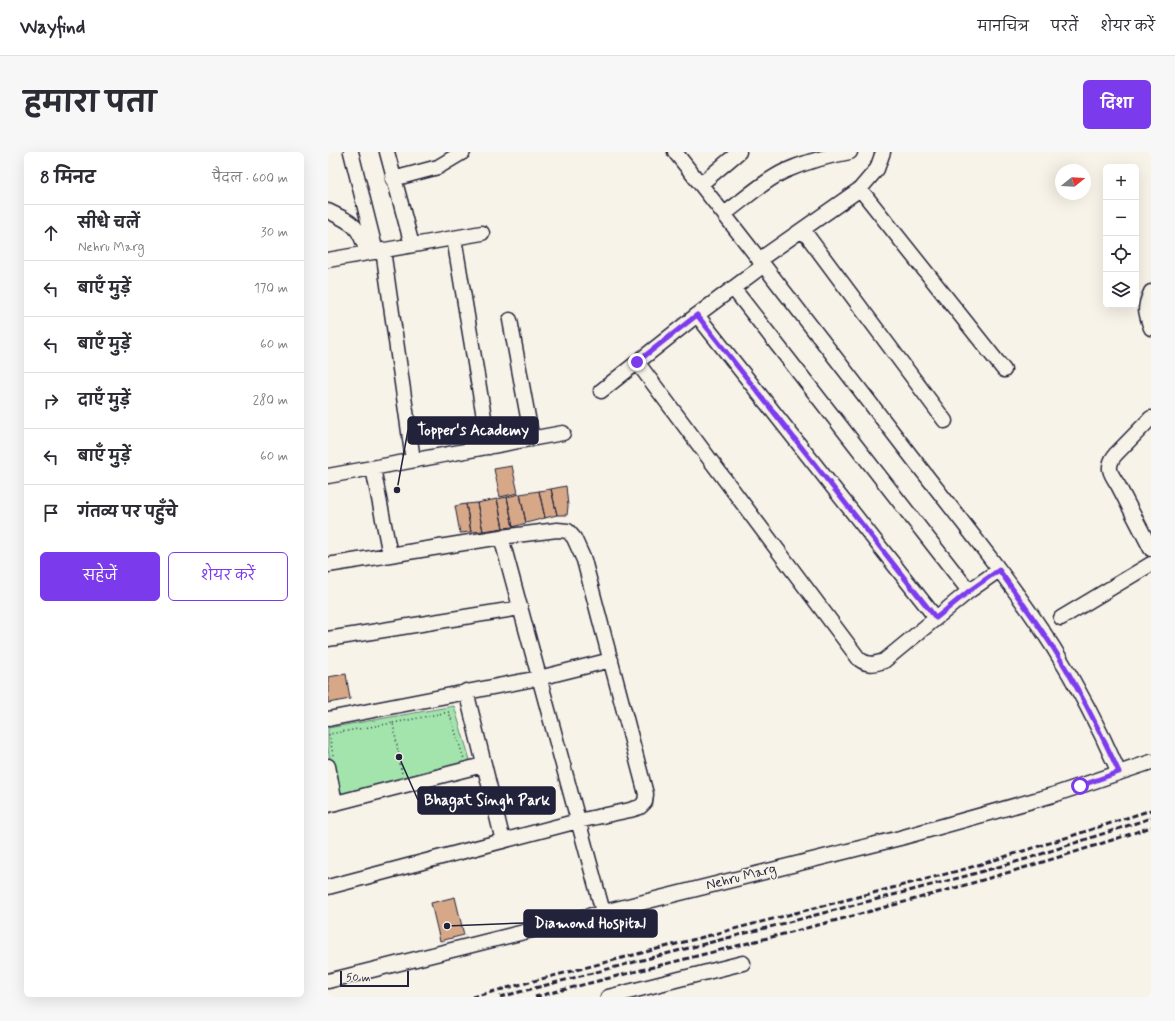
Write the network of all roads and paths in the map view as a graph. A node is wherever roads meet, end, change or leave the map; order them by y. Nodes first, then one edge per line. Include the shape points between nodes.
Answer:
1 (351, 152) edge
2 (387, 152) edge
3 (463, 152) edge
4 (675, 152) edge
5 (739, 152) edge
6 (850, 152) edge
7 (883, 152) edge
8 (834, 154) edge
9 (393, 179) junction
10 (701, 184) junction
11 (860, 189) junction
12 (328, 211) edge
13 (724, 214) junction
14 (803, 230) junction
15 (482, 233) dead end
16 (454, 238) junction
17 (412, 245) junction
18 (375, 252) junction
19 (328, 260) edge
20 (762, 262) junction
21 (732, 288) junction
22 (1151, 292) edge
23 (697, 315) junction
24 (510, 320) dead end
25 (1151, 328) edge
26 (637, 362) junction
27 (1004, 370) dead end
28 (601, 391) dead end
29 (1151, 418) edge
30 (945, 421) dead end
31 (563, 434) dead end
32 (532, 439) junction
33 (489, 447) junction
34 (413, 460) junction
35 (373, 468) junction
36 (328, 476) edge
37 (501, 537) junction
38 (1151, 549) edge
39 (390, 555) junction
40 (1151, 564) edge
41 (328, 565) edge
42 (999, 570) junction
43 (969, 591) junction
44 (520, 608) junction
45 (936, 618) junction
46 (1061, 618) dead end
47 (328, 639) edge
48 (611, 660) junction
49 (540, 678) junction
50 (466, 691) junction
51 (328, 719) edge
52 (393, 723) junction
53 (464, 759) dead end
54 (331, 761) edge
55 (1151, 762) edge
56 (483, 765) junction
57 (1119, 772) junction
58 (403, 775) dead end
59 (332, 804) edge
60 (578, 821) junction
61 (503, 841) junction
62 (328, 887) edge
63 (603, 912) junction
64 (743, 963) dead end
65 (328, 981) edge
66 (608, 997) edge

1 - 18 street
2 - 9 street
3 - 9 street via 438,167
4 - 10 street
5 - 10 street
6 - 8 street
7 - 11 street via 877,169
8 - 13 street via 784,171
9 - 17 street
10 - 13 street
11 - 14 street
11 - 27 street
12 - 18 street via 353,224
13 - 20 street
14 - 20 street
14 - 30 street
15 - 16 street
16 - 17 street
16 - 33 street
17 - 18 street
18 - 19 street
18 - 34 street
20 - 21 street
20 - 42 street
21 - 23 street
21 - 43 street
22 - 25 street via 1146,309
23 - 26 street
23 - 45 street
24 - 32 street
26 - 28 street
26 - 45 street via 860,659 869,664 884,661
29 - 38 street via 1115,455 1110,462 1110,468
31 - 32 street
32 - 33 street
33 - 34 street
34 - 35 street
35 - 36 street
35 - 39 street
37 - 39 street
37 - 44 street
37 - 48 street via 568,531 584,560
39 - 41 street
40 - 46 street
42 - 43 street
42 - 57 street via 1052,646 1094,720
43 - 45 street
44 - 47 street
44 - 49 street
48 - 49 street
48 - 60 street via 646,794 640,807
49 - 50 street
49 - 60 street
50 - 51 street
50 - 56 street
52 - 53 path via 449,712
52 - 54 path via 329,734
52 - 58 path
54 - 59 street
55 - 57 street, Nehru Marg
56 - 59 street
56 - 61 street
57 - 63 street, Nehru Marg via 1046,797 911,834
60 - 61 street
60 - 63 street
61 - 62 street
63 - 65 street, Nehru Marg
64 - 66 street

